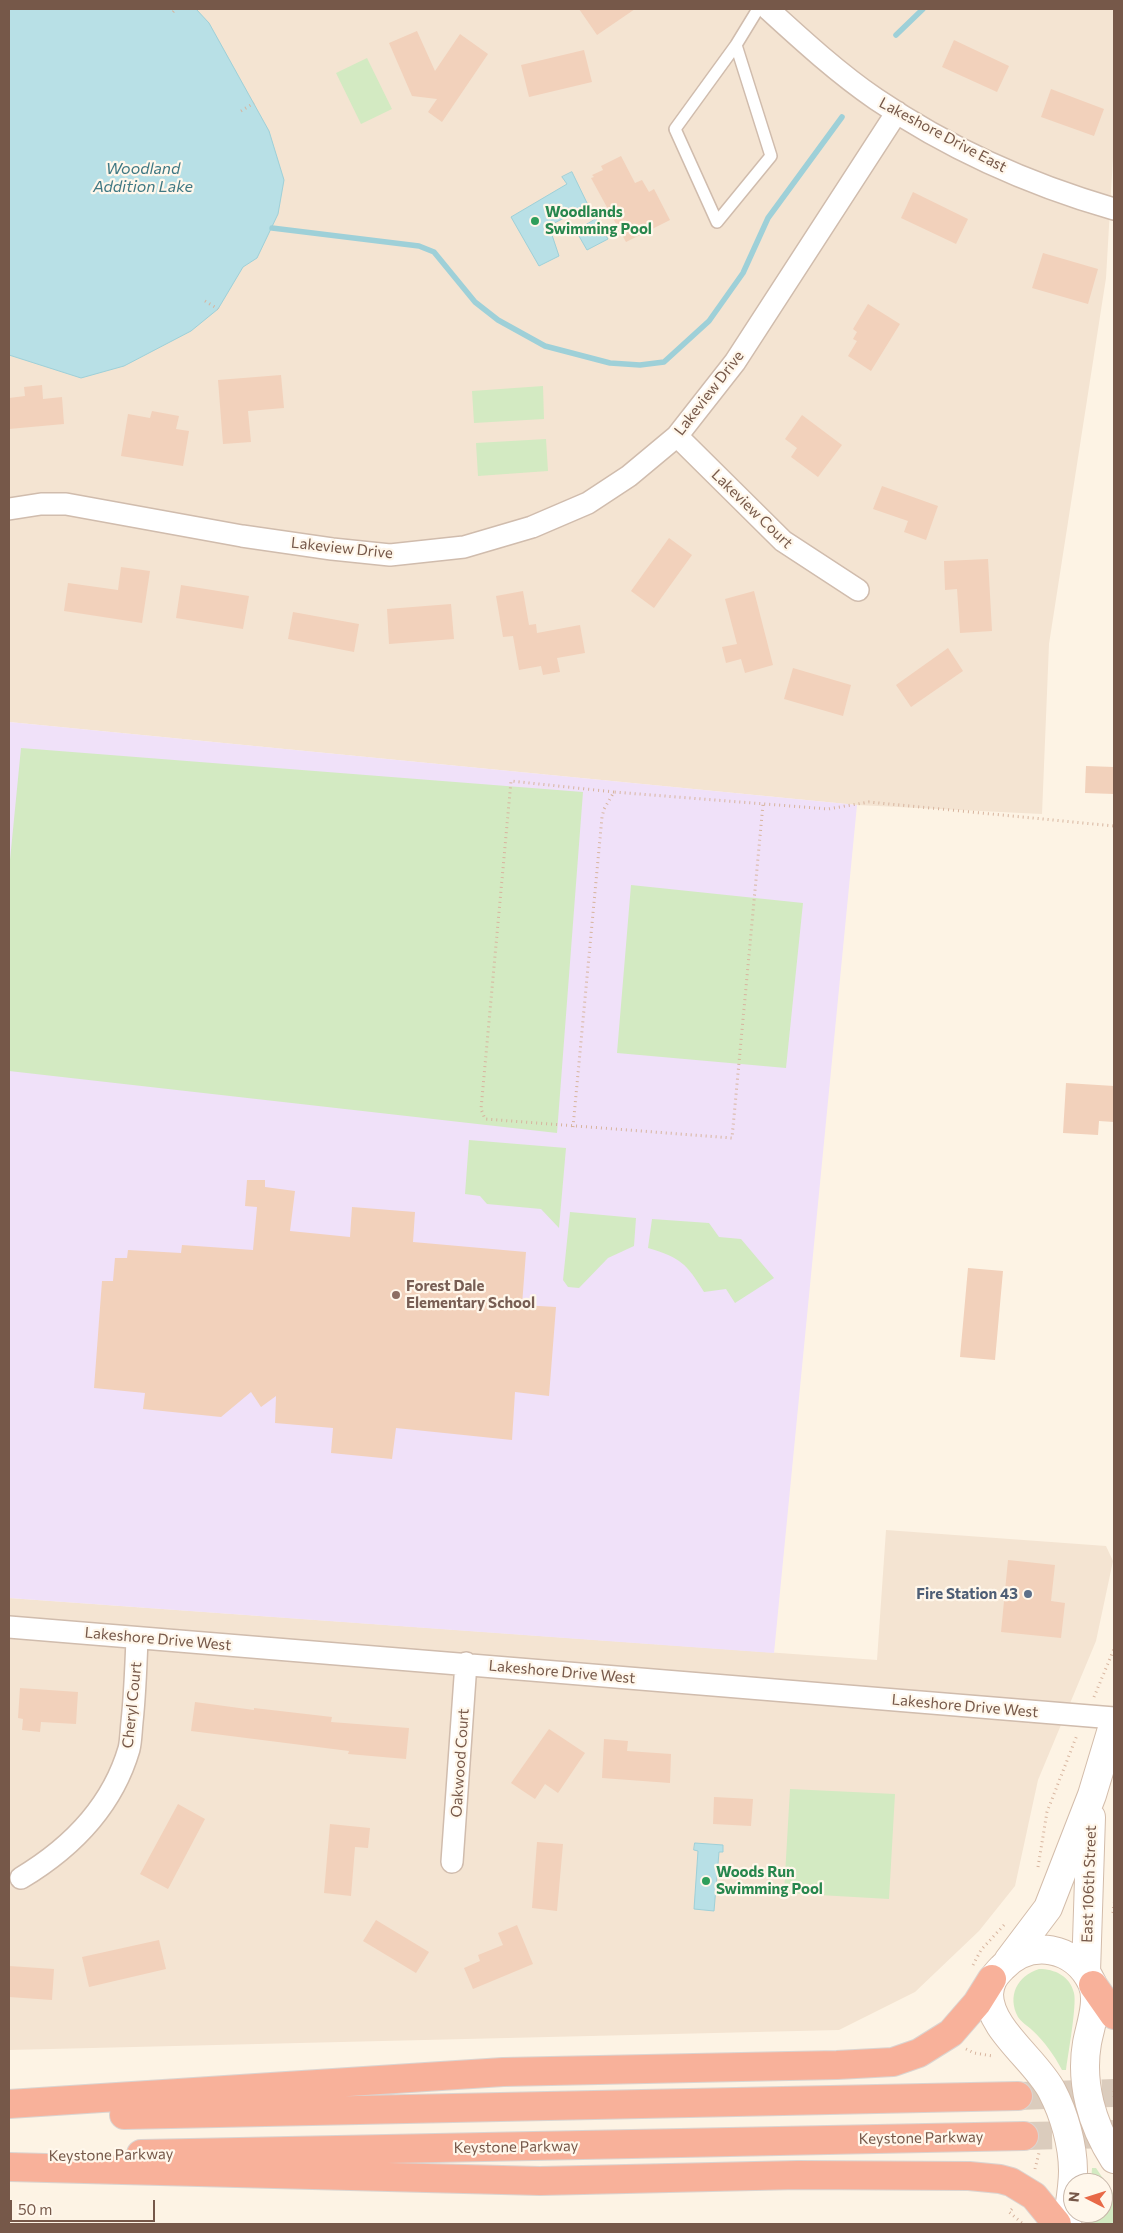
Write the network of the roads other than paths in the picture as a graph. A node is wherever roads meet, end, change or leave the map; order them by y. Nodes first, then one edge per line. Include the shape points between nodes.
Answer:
1 (758, 9) edge
2 (768, 9) edge
3 (736, 45) junction
4 (897, 112) junction
5 (1114, 209) edge
6 (678, 436) junction
7 (9, 509) edge
8 (858, 590) dead end
9 (9, 1626) edge
10 (136, 1638) junction
11 (466, 1663) junction
12 (1114, 1718) edge
13 (1114, 1722) edge
14 (1092, 1796) junction
15 (452, 1862) dead end
16 (21, 1878) dead end
17 (990, 1970) junction
18 (1090, 1979) junction
19 (1114, 2016) edge
20 (1018, 2096) tunnel mouth
21 (9, 2104) edge
22 (9, 2117) edge
23 (1024, 2136) tunnel mouth
24 (9, 2156) edge
25 (1114, 2159) edge
26 (9, 2167) edge
27 (1057, 2224) edge
28 (1067, 2224) edge

1 - 3 lane
2 - 4 street, Lakeshore Drive East via 846,76
3 - 3 lane via 675,129 717,222 771,156
4 - 5 street, Lakeshore Drive East via 968,152 1031,181
4 - 6 street, Lakeview Drive via 735,362
6 - 7 street, Lakeview Drive via 629,476 588,503 532,527 464,547 390,555 242,536 66,504
6 - 8 street, Lakeview Court via 783,541
9 - 10 street, Lakeshore Drive West
10 - 11 street, Lakeshore Drive West
10 - 16 street, Cheryl Court via 130,1748 116,1785 77,1836 49,1861
11 - 12 street, Lakeshore Drive West
11 - 15 street, Oakwood Court
13 - 14 street, East 106th Street
14 - 17 street, East 106th Street via 1048,1908
14 - 18 street, East 106th Street
17 - 18 street via 1021,1953 1043,1949 1074,1959
17 - 21 highway via 977,2004 951,2033 919,2053 884,2063 503,2072
17 - 28 street via 989,1996 994,2016 1041,2073 1052,2090 1063,2122 1073,2164
18 - 19 highway
18 - 25 street, East 106th Street via 1093,2016 1087,2042 1085,2081 1095,2120
20 - 22 highway
23 - 24 highway, Keystone Parkway
26 - 27 highway via 540,2181 798,2175 968,2176 1011,2182 1034,2196

